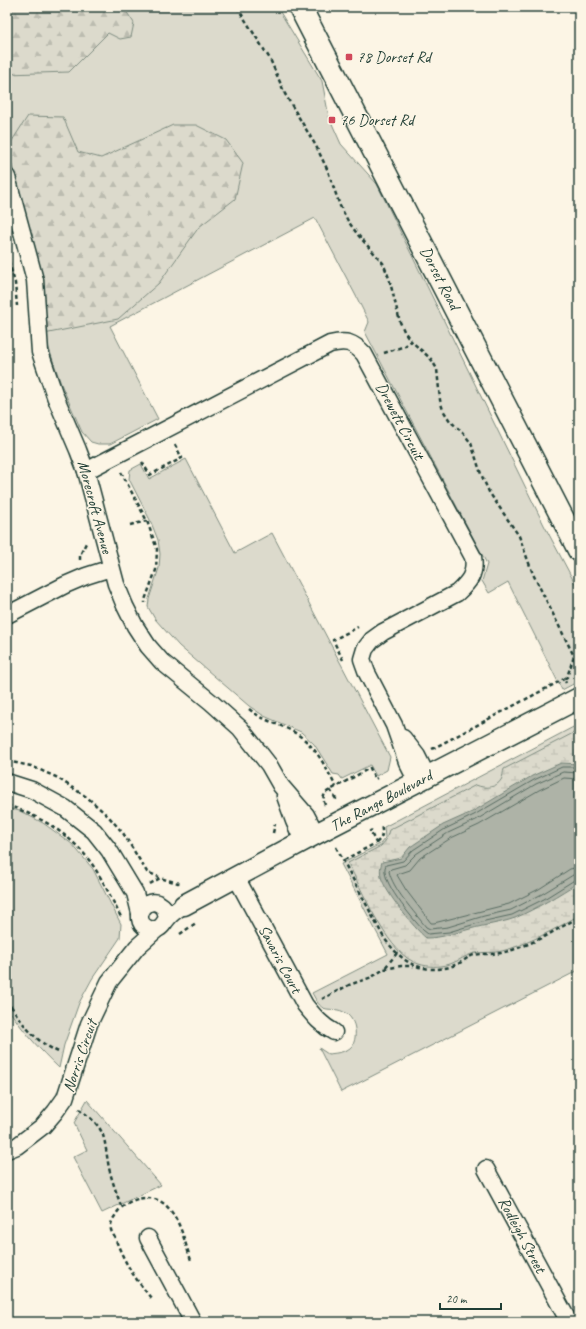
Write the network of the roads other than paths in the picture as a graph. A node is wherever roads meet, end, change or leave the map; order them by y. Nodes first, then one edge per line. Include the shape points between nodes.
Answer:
1 (300, 7) edge
2 (7, 178) edge
3 (86, 471) junction
4 (579, 550) edge
5 (112, 568) junction
6 (7, 615) edge
7 (577, 699) edge
8 (422, 779) junction
9 (7, 782) edge
10 (310, 838) junction
11 (236, 877) junction
12 (135, 893) junction
13 (156, 903) junction
14 (184, 905) junction
15 (140, 915) junction
16 (162, 924) junction
17 (137, 947) junction
18 (334, 1032) dead end
19 (10, 1144) edge
20 (486, 1169) dead end
21 (148, 1238) dead end
22 (192, 1322) edge
23 (569, 1322) edge

1 - 4 main road, Dorset Road
2 - 3 street, Morecroft Avenue via 35,280 40,352
3 - 5 street, Morecroft Avenue
3 - 8 street, Drewett Circuit via 330,344 348,342 357,346 364,354 474,557 473,574 467,584 457,593 383,632 372,640 365,649 362,659
5 - 6 street via 65,585
5 - 10 street, Morecroft Avenue via 125,606 148,646 162,662 240,728 269,765
7 - 8 street, The Range Boulevard
8 - 10 street, The Range Boulevard
9 - 12 street via 32,790 65,808 94,831 109,850
10 - 11 street, The Range Boulevard
11 - 14 street, The Range Boulevard
11 - 18 street, Savaris Court via 306,1007 314,1018
12 - 13 street
12 - 15 street
13 - 14 street
13 - 15 street via 145,905
13 - 16 street via 165,909
14 - 16 street, The Range Boulevard
15 - 16 street via 144,926 148,928
15 - 17 street
16 - 17 street, Norris Circuit
17 - 19 street, Norris Circuit via 109,982 89,1024 65,1098 43,1126
20 - 23 street, Rodleigh Street
21 - 22 street

